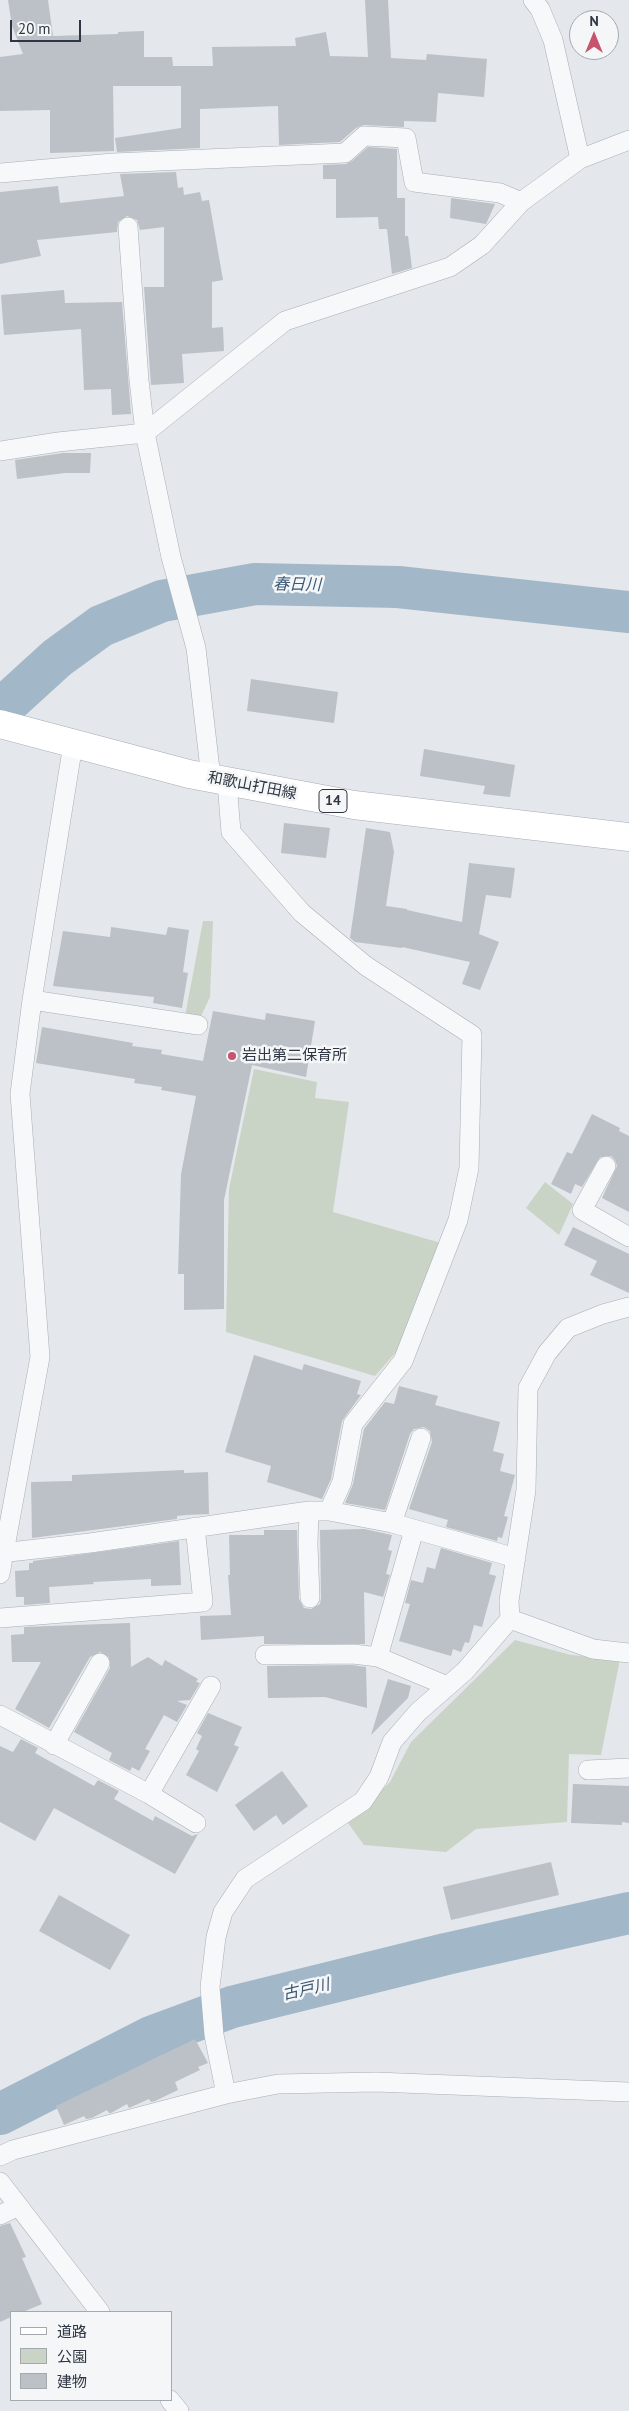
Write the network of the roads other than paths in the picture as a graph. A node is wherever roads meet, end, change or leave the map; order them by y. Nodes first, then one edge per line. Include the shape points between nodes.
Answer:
1 (533, 0) edge
2 (629, 140) edge
3 (580, 159) junction
4 (0, 173) edge
5 (521, 202) junction
6 (128, 227) dead end
7 (145, 433) junction
8 (0, 451) edge
9 (0, 724) edge
10 (74, 744) junction
11 (219, 780) junction
12 (629, 837) edge
13 (32, 1000) junction
14 (198, 1025) dead end
15 (606, 1166) dead end
16 (629, 1237) edge
17 (629, 1307) edge
18 (421, 1438) dead end
19 (309, 1511) junction
20 (329, 1511) junction
21 (392, 1523) junction
22 (195, 1527) junction
23 (414, 1530) junction
24 (2, 1553) edge
25 (516, 1558) junction
26 (0, 1574) edge
27 (310, 1598) dead end
28 (0, 1618) edge
29 (510, 1619) junction
30 (629, 1652) edge
31 (265, 1655) dead end
32 (378, 1657) junction
33 (100, 1663) dead end
34 (211, 1686) dead end
35 (447, 1686) junction
36 (0, 1715) edge
37 (54, 1745) junction
38 (629, 1768) edge
39 (588, 1770) dead end
40 (149, 1794) junction
41 (196, 1823) dead end
42 (629, 2092) edge
43 (226, 2094) junction
44 (0, 2156) edge
45 (0, 2182) edge
46 (17, 2207) junction
47 (0, 2215) edge
48 (99, 2311) edge
49 (171, 2401) edge
50 (179, 2411) edge

1 - 3 street via 553,40
2 - 3 street
3 - 5 street
4 - 5 street via 113,162 345,153 364,136 406,138 414,182 500,193
5 - 7 street via 482,245 450,267 286,321
6 - 7 street
7 - 8 street
7 - 11 street via 171,557 196,648
9 - 10 main road, 和歌山打田線 / 14
10 - 11 main road, 和歌山打田線 / 14
10 - 13 street
11 - 12 main road, 和歌山打田線 / 14 via 354,805
11 - 20 street via 231,832 302,913 366,966 472,1035 470,1168 458,1220 403,1361 353,1424 342,1482
13 - 14 street
13 - 24 street via 20,1094 40,1357
15 - 16 street via 582,1210
17 - 25 street via 568,1328 547,1353 528,1388 526,1490
18 - 21 street
19 - 20 street
19 - 22 street
19 - 27 street
20 - 21 street
21 - 23 street
22 - 24 street
22 - 28 street via 203,1602
23 - 25 street
23 - 32 street
24 - 26 street
25 - 29 street via 509,1601
29 - 30 street via 593,1649
29 - 35 street via 465,1671
31 - 32 street via 353,1654
32 - 35 street
33 - 37 street
34 - 40 street
35 - 43 street via 392,1742 379,1777 363,1801 245,1880 222,1912 210,1987 214,2035
36 - 37 street
37 - 40 street
38 - 39 street
40 - 41 street
42 - 43 street via 376,2082 278,2084
43 - 44 street
45 - 46 street
46 - 47 street
46 - 48 street
49 - 50 street

